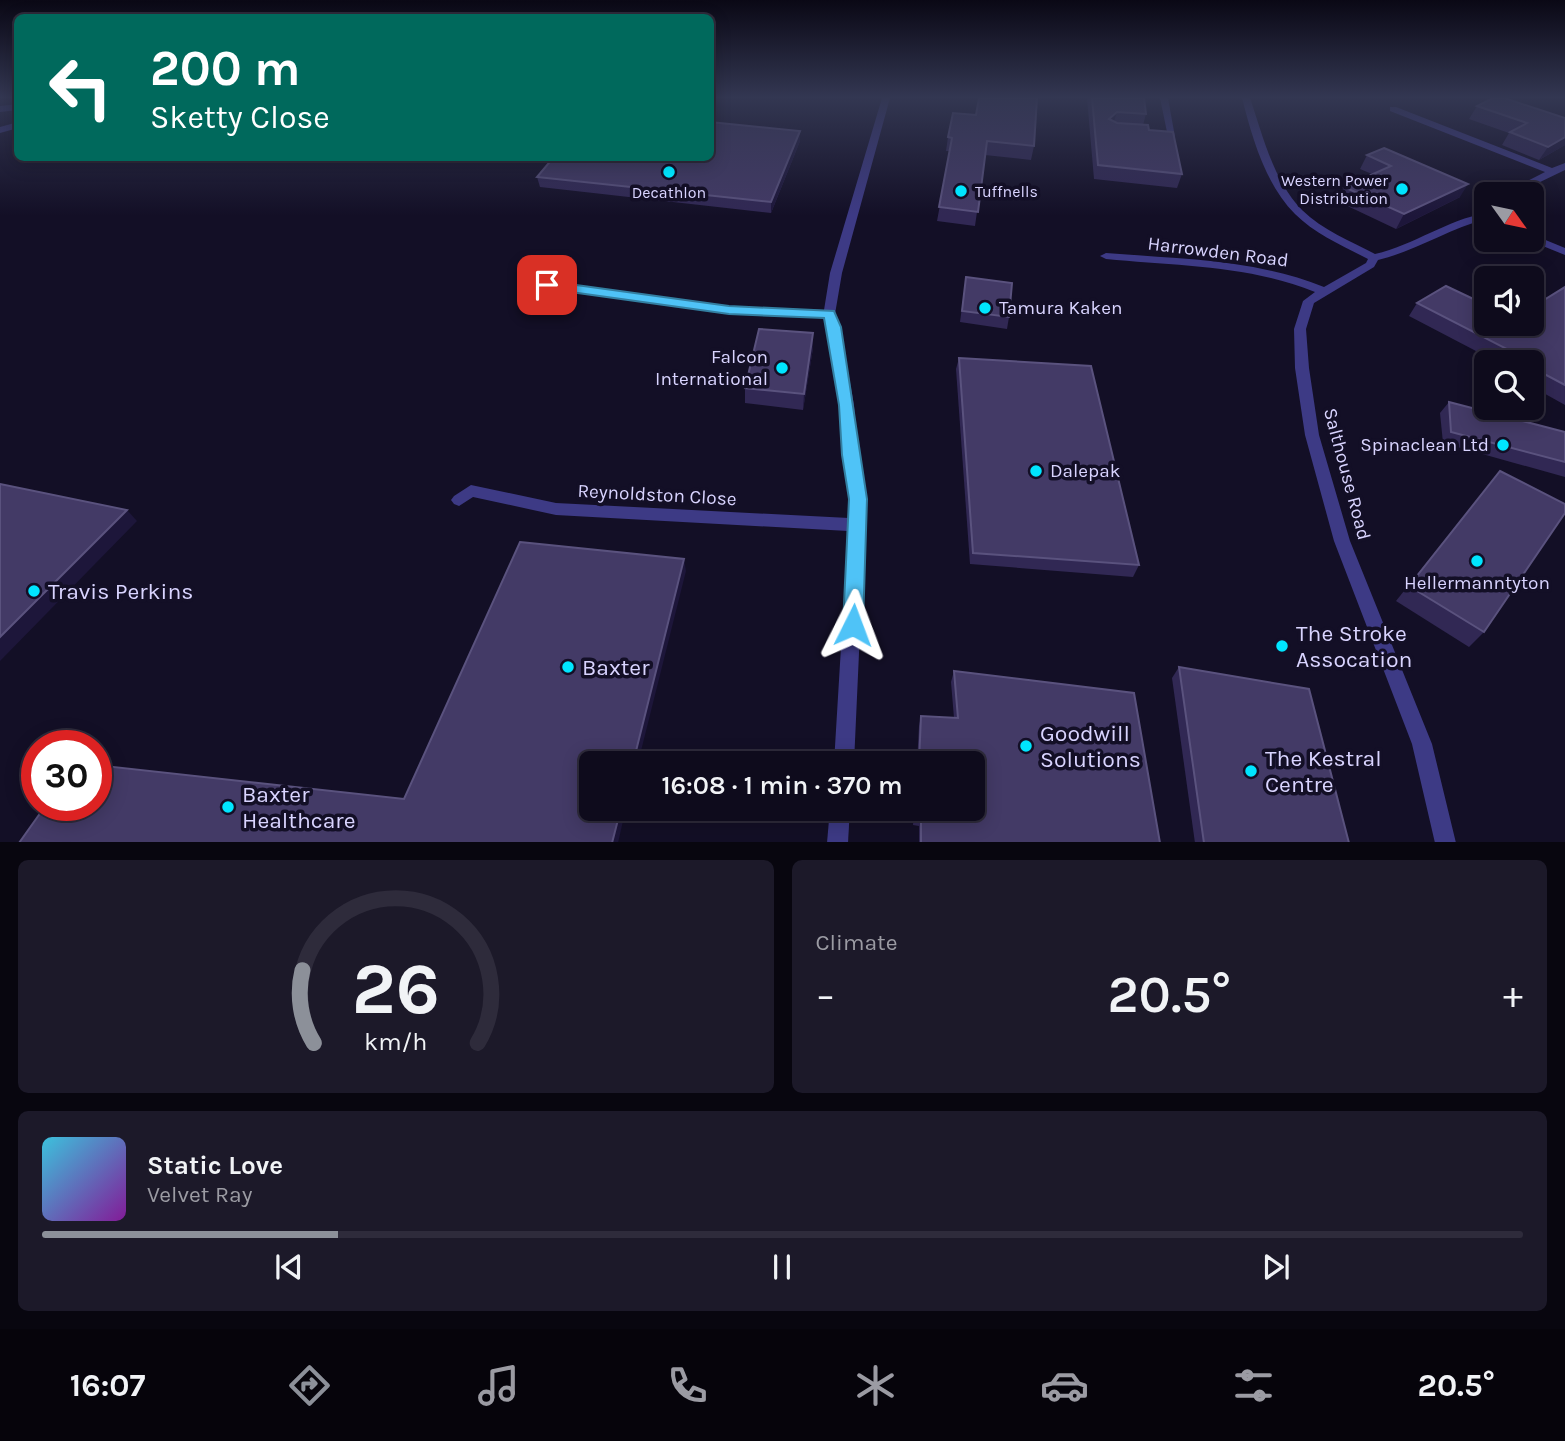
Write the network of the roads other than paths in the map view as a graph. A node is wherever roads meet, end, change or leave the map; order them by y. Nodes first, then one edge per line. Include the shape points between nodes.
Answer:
1 (875, 137) edge
2 (1260, 137) edge
3 (1465, 137) edge
4 (1565, 166) edge
5 (1553, 172) junction
6 (1532, 182) edge
7 (1474, 219) edge
8 (1544, 243) edge
9 (1565, 252) edge
10 (1106, 256) dead end
11 (1374, 258) junction
12 (547, 285) dead end
13 (1322, 290) junction
14 (829, 314) junction
15 (459, 500) dead end
16 (857, 525) junction
17 (845, 751) edge
18 (839, 821) edge
19 (837, 842) edge
20 (1446, 842) edge

1 - 14 street via 836,272
2 - 11 street via 1277,183 1296,211
3 - 5 street
4 - 5 street
5 - 6 street
7 - 11 street, Salthouse Road via 1394,255
8 - 9 street
10 - 13 street, Harrowden Road via 1260,271 1301,279
11 - 13 street, Salthouse Road via 1370,265
12 - 14 street via 729,310
13 - 20 street, Salthouse Road via 1309,301 1300,330 1312,435 1342,541 1422,744
14 - 16 street via 847,405
15 - 16 street, Reynoldston Close via 471,491 556,509
16 - 17 street
18 - 19 street

